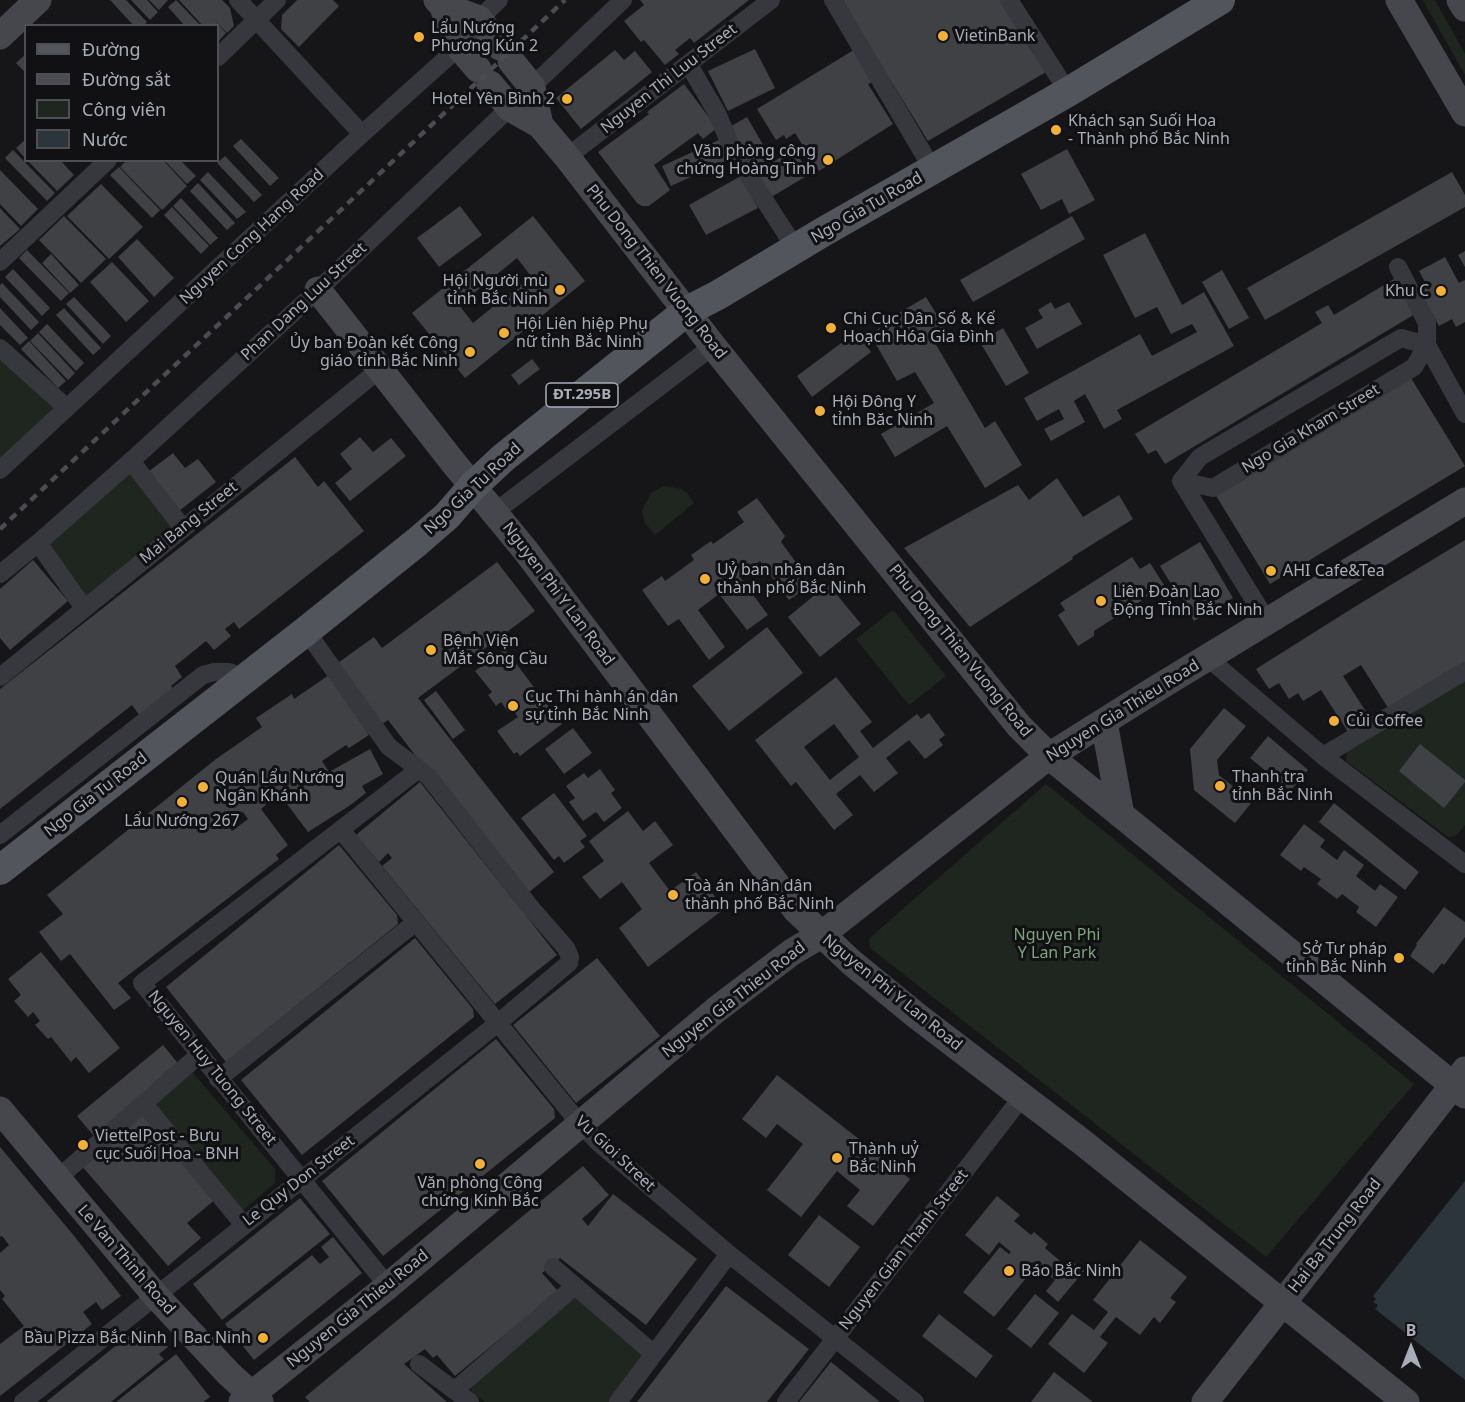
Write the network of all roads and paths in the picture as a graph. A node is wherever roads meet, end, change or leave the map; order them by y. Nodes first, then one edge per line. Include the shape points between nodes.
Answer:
1 (38, 0) edge
2 (238, 0) edge
3 (277, 0) edge
4 (499, 0) edge
5 (623, 0) edge
6 (771, 0) edge
7 (833, 0) edge
8 (1009, 0) edge
9 (1220, 0) edge
10 (1399, 0) edge
11 (1460, 0) edge
12 (439, 2) edge
13 (1465, 8) edge
14 (478, 19) junction
15 (256, 20) junction
16 (0, 36) edge
17 (459, 47) junction
18 (219, 56) edge
19 (689, 65) junction
20 (532, 87) junction
21 (1068, 92) junction
22 (510, 108) junction
23 (1465, 113) edge
24 (540, 125) junction
25 (362, 134) junction
26 (567, 157) junction
27 (106, 162) edge
28 (933, 170) junction
29 (796, 249) junction
30 (0, 262) edge
31 (1398, 267) dead end
32 (318, 290) junction
33 (687, 311) junction
34 (1427, 345) junction
35 (713, 346) junction
36 (0, 348) edge
37 (379, 370) junction
38 (1332, 379) junction
39 (1349, 406) junction
40 (67, 408) junction
41 (1465, 414) edge
42 (1250, 428) junction
43 (1267, 455) junction
44 (131, 461) junction
45 (0, 470) edge
46 (1181, 481) junction
47 (473, 486) junction
48 (1465, 501) edge
49 (495, 512) junction
50 (183, 528) junction
51 (38, 543) junction
52 (0, 574) edge
53 (84, 608) junction
54 (1267, 621) junction
55 (306, 631) junction
56 (1208, 658) junction
57 (1465, 671) edge
58 (0, 677) edge
59 (245, 678) junction
60 (1104, 722) junction
61 (1049, 756) junction
62 (1323, 756) junction
63 (419, 769) junction
64 (1121, 815) junction
65 (341, 830) junction
66 (0, 835) edge
67 (1462, 855) edge
68 (1, 868) edge
69 (416, 922) junction
70 (821, 935) junction
71 (498, 1023) junction
72 (199, 1055) junction
73 (218, 1079) junction
74 (1461, 1083) edge
75 (1022, 1097) junction
76 (144, 1104) junction
77 (0, 1110) edge
78 (580, 1124) junction
79 (302, 1178) junction
80 (57, 1179) junction
81 (244, 1225) junction
82 (729, 1254) junction
83 (553, 1267) dead end
84 (388, 1286) junction
85 (575, 1286) junction
86 (156, 1296) junction
87 (1282, 1303) junction
88 (835, 1338) junction
89 (654, 1354) junction
90 (420, 1364) dead end
91 (455, 1390) junction
92 (251, 1400) edge
93 (22, 1402) edge
94 (471, 1402) edge
95 (618, 1402) edge
96 (786, 1402) edge
97 (915, 1402) edge
98 (1205, 1402) edge
99 (1406, 1402) edge

1 - 16 street
2 - 15 street
3 - 15 street
4 - 14 street, Nguyen Cong Hang Road
5 - 20 street, Phan Dang Luu Street
6 - 19 street, Nguyen Thi Luu Street
7 - 28 street
8 - 21 street
9 - 21 main road, Ngo Gia Tu Road / ĐT.295B
10 - 23 street
11 - 13 street
12 - 14 street, Phu Dong Thien Vuong Road
12 - 17 street, Phu Dong Thien Vuong Road
14 - 17 street, Nguyen Cong Hang Road
14 - 20 street, Phu Dong Thien Vuong Road
15 - 18 street
15 - 25 street
17 - 22 street, Phu Dong Thien Vuong Road
17 - 25 street, Nguyen Cong Hang Road
19 - 26 street, Nguyen Thi Luu Street
19 - 29 street via 717,112 734,153
20 - 22 street, Phan Dang Luu Street
20 - 24 street, Phu Dong Thien Vuong Road
21 - 28 main road, Ngo Gia Tu Road / ĐT.295B
22 - 24 street, Phu Dong Thien Vuong Road
22 - 32 street, Phan Dang Luu Street
24 - 26 street, Phu Dong Thien Vuong Road
25 - 40 street, Nguyen Cong Hang Road
26 - 33 street, Phu Dong Thien Vuong Road
27 - 30 street
28 - 29 main road, Ngo Gia Tu Road / ĐT.295B
29 - 33 main road, Ngo Gia Tu Road / ĐT.295B
31 - 34 street via 1426,323
32 - 37 street, Nguyen Phi Y Lan Road
32 - 44 street, Phan Dang Luu Street
33 - 35 street, Phu Dong Thien Vuong Road
33 - 47 main road, Ngo Gia Tu Road / ĐT.295B
34 - 38 street, Ngo Gia Kham Street via 1401,339
34 - 39 street, Ngo Gia Kham Street via 1414,367
34 - 41 street
35 - 49 street
35 - 61 street, Phu Dong Thien Vuong Road via 1017,724
36 - 40 street
37 - 47 street, Nguyen Phi Y Lan Road
37 - 50 street, Mai Bang Street
38 - 39 street
38 - 42 street, Ngo Gia Kham Street
39 - 43 street, Ngo Gia Kham Street
40 - 45 street, Nguyen Cong Hang Road
42 - 43 street
42 - 46 street, Ngo Gia Kham Street via 1200,457
43 - 46 street, Ngo Gia Kham Street via 1213,488
44 - 50 street
44 - 51 street, Phan Dang Luu Street
46 - 54 street
47 - 49 street, Nguyen Phi Y Lan Road
47 - 55 main road, Ngo Gia Tu Road / ĐT.295B via 440,522
48 - 54 street, Nguyen Gia Thieu Road
49 - 70 street, Nguyen Phi Y Lan Road via 796,910
50 - 53 street, Mai Bang Street
51 - 52 street, Phan Dang Luu Street
51 - 53 street
53 - 58 street, Mai Bang Street
54 - 56 street, Nguyen Gia Thieu Road
55 - 59 main road, Ngo Gia Tu Road / ĐT.295B
55 - 63 street via 389,747
56 - 60 street, Nguyen Gia Thieu Road
56 - 62 street
57 - 62 street
59 - 66 street via 229,672 203,675
59 - 68 main road, Ngo Gia Tu Road / ĐT.295B
60 - 61 street, Nguyen Gia Thieu Road
60 - 64 street
61 - 64 street, Phu Dong Thien Vuong Road
61 - 70 street, Nguyen Gia Thieu Road
62 - 67 street
63 - 65 street, Nguyen Huy Tuong Street
63 - 71 street, Le Quy Don Street via 570,957 567,966
64 - 74 street, Phu Dong Thien Vuong Road
65 - 69 street, Vu Gioi Street
65 - 72 street, Nguyen Huy Tuong Street via 142,983
69 - 71 street, Vu Gioi Street
69 - 73 street
70 - 75 street, Nguyen Phi Y Lan Road
70 - 78 street, Nguyen Gia Thieu Road via 717,1008
71 - 78 street, Vu Gioi Street
71 - 79 street, Le Quy Don Street
72 - 73 street, Nguyen Huy Tuong Street
72 - 76 street
73 - 79 street, Nguyen Huy Tuong Street
74 - 87 street, Hai Ba Trung Road
75 - 87 street, Nguyen Phi Y Lan Road
75 - 88 street, Nguyen Gian Thanh Street
76 - 80 street
76 - 81 street
77 - 80 street, Le Van Thinh Road
78 - 82 street, Vu Gioi Street
78 - 84 street, Nguyen Gia Thieu Road
79 - 81 street, Le Quy Don Street
79 - 84 street, Nguyen Huy Tuong Street
80 - 86 street, Le Van Thinh Road
81 - 86 street, Le Quy Don Street
82 - 88 street, Vu Gioi Street
82 - 89 street
83 - 85 street
84 - 92 street, Nguyen Gia Thieu Road
85 - 89 street
85 - 91 street
86 - 92 street, Le Van Thinh Road
86 - 93 street, Le Quy Don Street
87 - 98 street, Hai Ba Trung Road
87 - 99 street, Nguyen Phi Y Lan Road
88 - 96 street, Nguyen Gian Thanh Street
88 - 97 street, Vu Gioi Street
89 - 95 street
90 - 91 street
91 - 94 street

